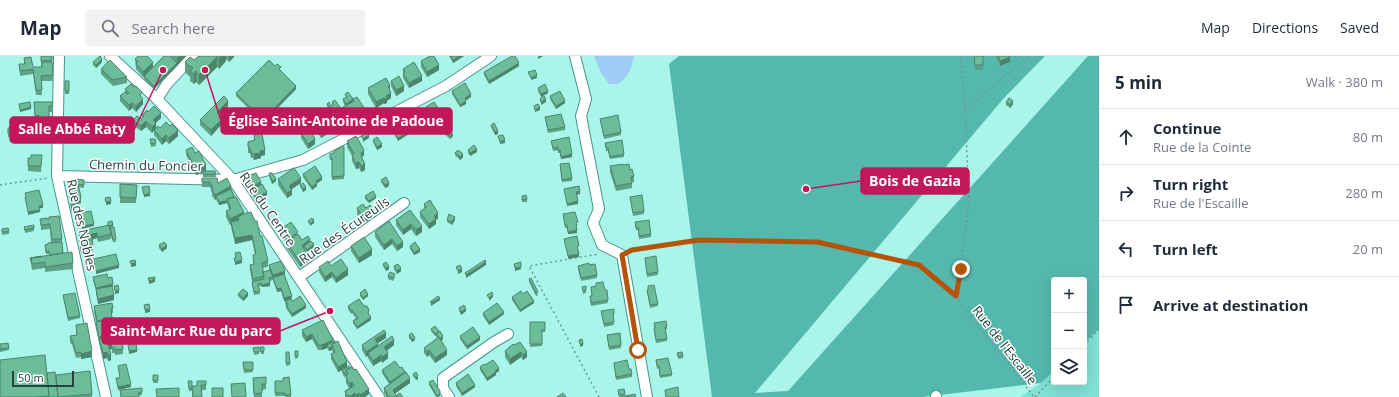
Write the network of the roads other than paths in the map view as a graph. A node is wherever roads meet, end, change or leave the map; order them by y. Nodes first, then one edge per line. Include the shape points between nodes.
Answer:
1 (59, 56) edge
2 (110, 56) edge
3 (193, 56) edge
4 (491, 56) edge
5 (575, 56) edge
6 (157, 99) junction
7 (58, 176) junction
8 (233, 180) junction
9 (404, 203) dead end
10 (299, 277) junction
11 (508, 334) dead end
12 (106, 397) edge
13 (378, 397) edge
14 (449, 397) edge
15 (647, 397) edge

1 - 7 street, Rue des Nobles
2 - 6 street, Rue du Centre
3 - 6 street
4 - 8 street, Chemin du Foncier via 446,86 303,160
5 - 15 street via 586,99 581,116 598,209 593,223 602,245 622,255
6 - 8 street, Rue du Centre
7 - 8 street, Chemin du Foncier
7 - 12 street, Rue des Nobles
8 - 10 street, Rue du Centre
9 - 10 street, Rue des Écureuils
10 - 13 street, Rue du Centre
11 - 14 street via 443,378 443,388

